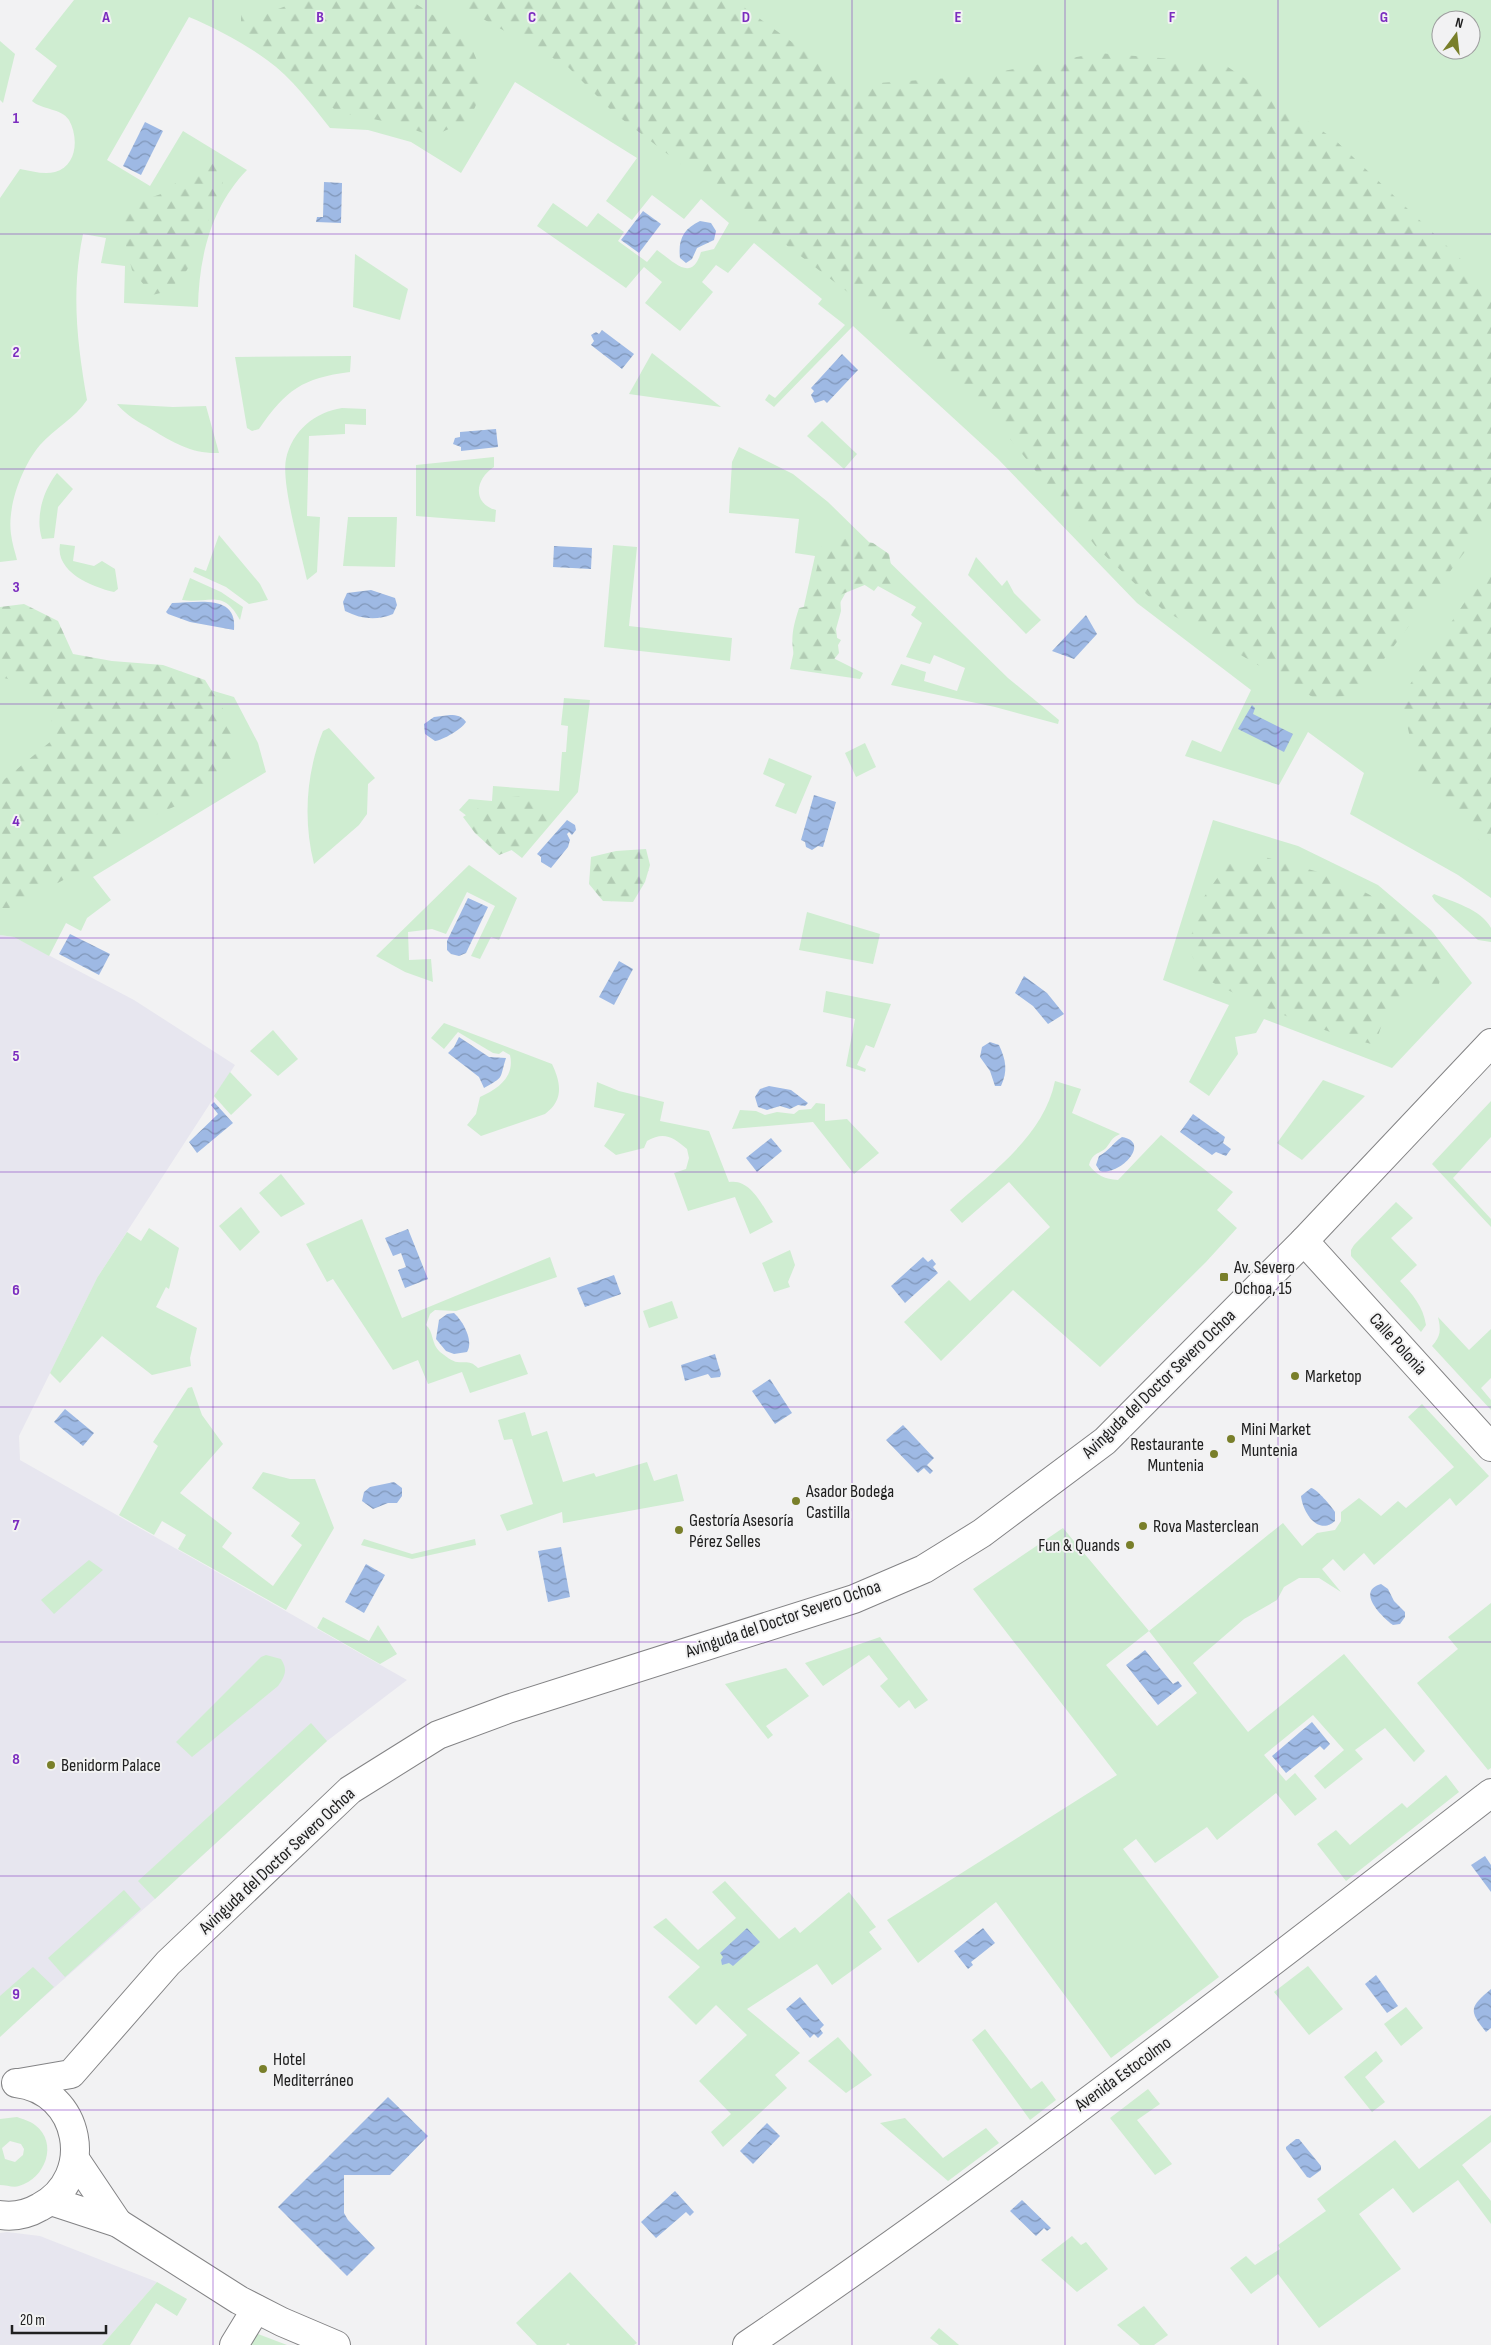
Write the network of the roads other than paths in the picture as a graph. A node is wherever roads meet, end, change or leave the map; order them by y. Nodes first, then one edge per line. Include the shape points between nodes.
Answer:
1 (1491, 1043) edge
2 (1304, 1241) junction
3 (1491, 1447) edge
4 (1491, 1793) edge
5 (71, 2074) junction
6 (9, 2084) edge
7 (70, 2121) junction
8 (75, 2159) junction
9 (51, 2201) junction
10 (0, 2215) edge
11 (118, 2222) junction
12 (256, 2309) junction
13 (234, 2345) edge
14 (336, 2345) edge
15 (747, 2345) edge

1 - 2 street, Avinguda del Doctor Severo Ochoa
2 - 3 street, Calle Polonia
2 - 5 street, Avinguda del Doctor Severo Ochoa via 1105,1441 982,1533 924,1568 854,1599 445,1732 350,1790 168,1963
4 - 15 street, Avenida Estocolmo via 1034,2142
5 - 6 street
5 - 7 street
6 - 7 street via 39,2090 57,2103
7 - 8 street
8 - 9 street via 66,2185
8 - 11 street
9 - 10 street via 32,2212
9 - 11 street
11 - 12 street
12 - 13 street
12 - 14 street

